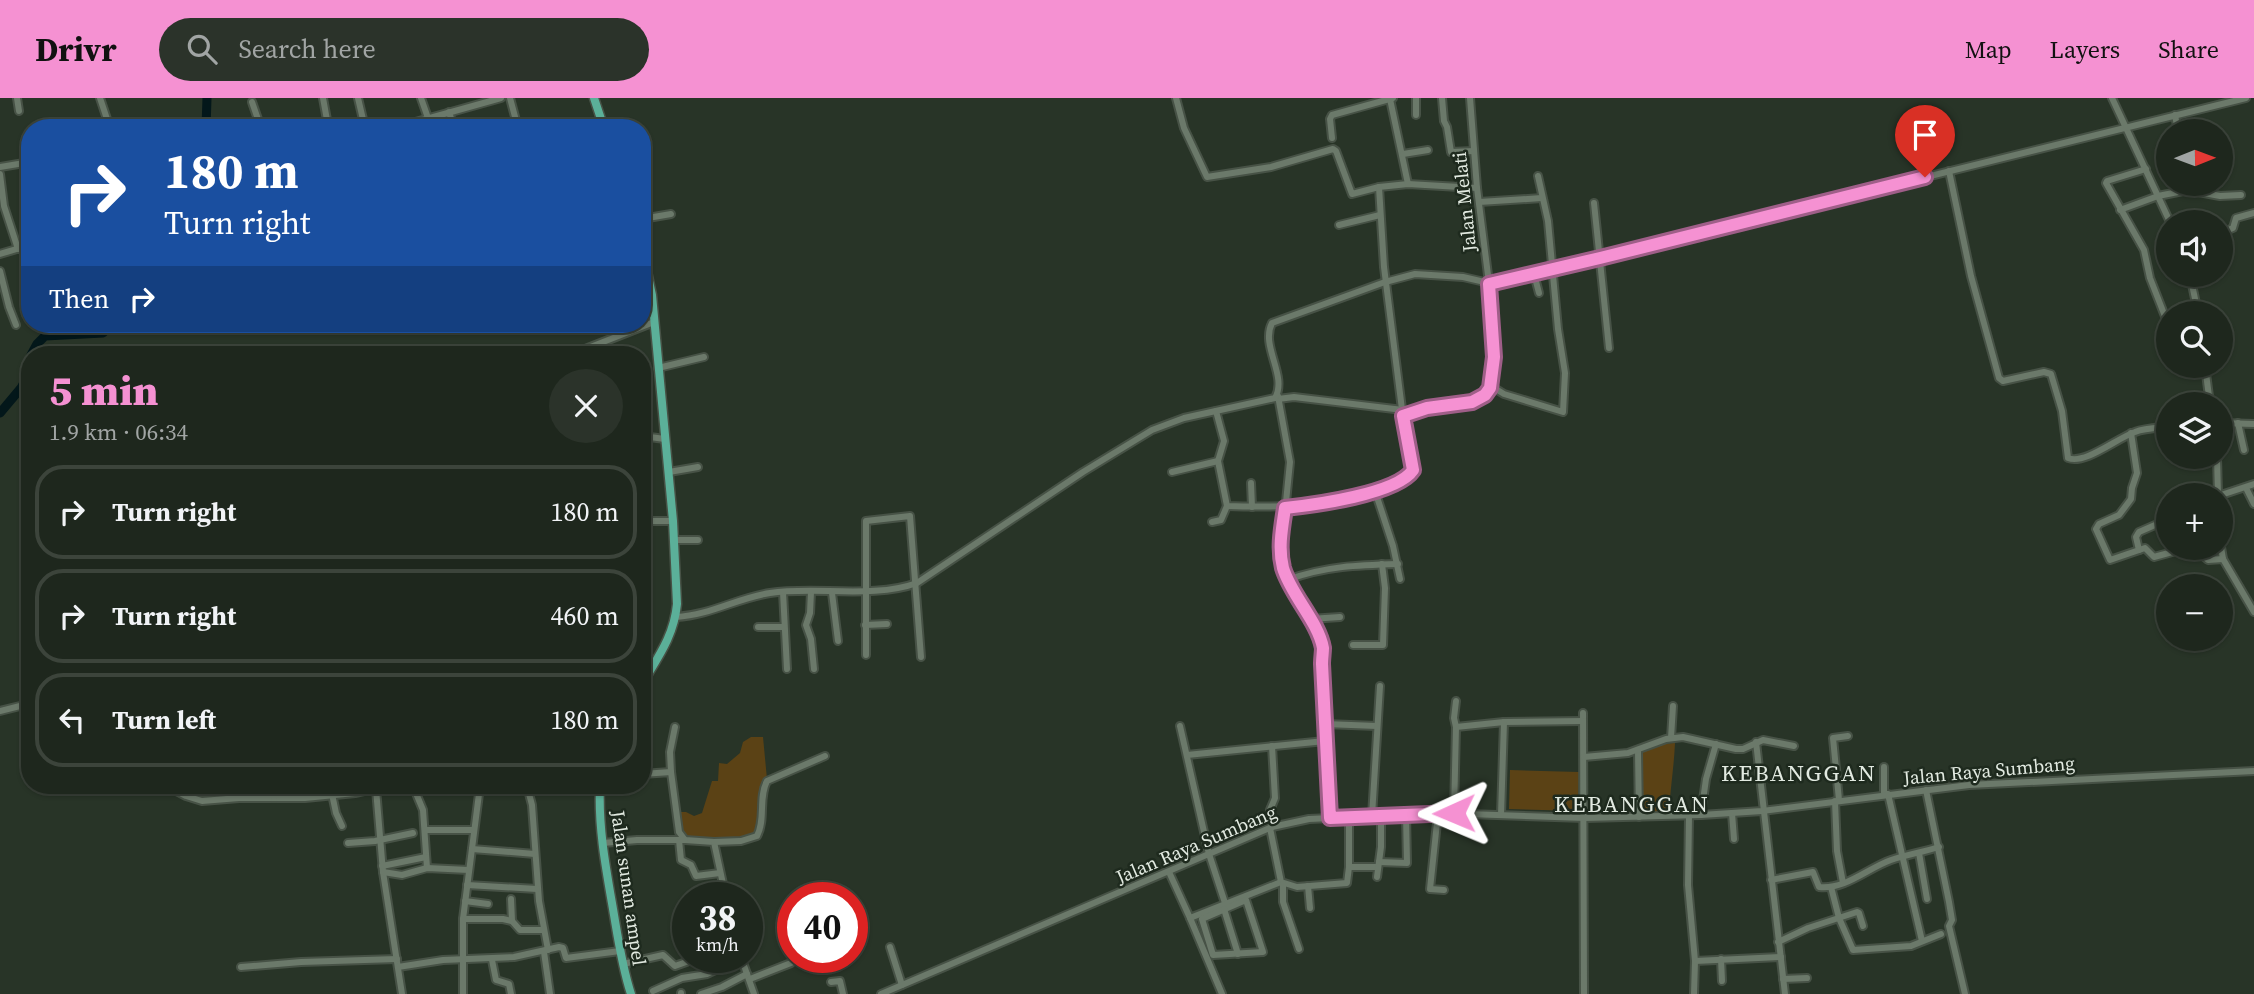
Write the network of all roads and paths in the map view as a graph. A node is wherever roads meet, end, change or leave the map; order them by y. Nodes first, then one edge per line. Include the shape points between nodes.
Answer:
1 (17, 98) edge
2 (100, 98) edge
3 (323, 98) edge
4 (358, 98) edge
5 (421, 98) edge
6 (501, 98) edge
7 (510, 98) edge
8 (594, 98) edge
9 (1176, 98) edge
10 (1416, 98) edge
11 (1442, 98) edge
12 (1471, 98) edge
13 (2112, 98) edge
14 (2246, 98) edge
15 (1392, 99) edge
16 (484, 100) edge
17 (252, 102) dead end
18 (19, 111) dead end
19 (449, 112) junction
20 (1416, 115) dead end
21 (2175, 115) junction
22 (428, 118) junction
23 (107, 119) edge
24 (258, 119) edge
25 (327, 119) edge
26 (363, 119) edge
27 (425, 119) edge
28 (451, 119) edge
29 (516, 119) edge
30 (601, 119) edge
31 (2176, 119) edge
32 (2127, 128) junction
33 (1332, 138) dead end
34 (1428, 150) dead end
35 (1474, 151) junction
36 (1403, 154) junction
37 (21, 164) edge
38 (0, 167) edge
39 (2146, 169) junction
40 (1949, 171) junction
41 (0, 174) edge
42 (1538, 176) dead end
43 (1408, 184) junction
44 (1379, 187) junction
45 (1477, 188) junction
46 (2156, 192) edge
47 (2233, 195) edge
48 (2241, 195) dead end
49 (2158, 196) joint
50 (1542, 198) junction
51 (1479, 202) junction
52 (1594, 203) dead end
53 (2, 206) edge
54 (2120, 210) junction
55 (2164, 210) edge
56 (671, 214) dead end
57 (2254, 214) edge
58 (1380, 215) junction
59 (651, 217) edge
60 (1339, 225) dead end
61 (2233, 228) edge
62 (21, 248) edge
63 (18, 249) junction
64 (0, 254) edge
65 (1600, 258) junction
66 (1552, 269) junction
67 (0, 271) edge
68 (1534, 274) junction
69 (1385, 282) junction
70 (1489, 284) junction
71 (1539, 293) dead end
72 (651, 297) edge
73 (2159, 301) edge
74 (654, 323) junction
75 (651, 324) edge
76 (16, 326) dead end
77 (628, 333) edge
78 (594, 346) edge
79 (1609, 348) dead end
80 (704, 357) dead end
81 (659, 368) junction
82 (1489, 389) junction
83 (1278, 398) junction
84 (1216, 411) junction
85 (1403, 413) junction
86 (2233, 423) edge
87 (2238, 423) junction
88 (2254, 424) edge
89 (2156, 429) edge
90 (2131, 433) junction
91 (651, 438) edge
92 (665, 440) junction
93 (2244, 450) dead end
94 (1218, 461) junction
95 (698, 467) dead end
96 (669, 472) junction
97 (1172, 472) dead end
98 (1251, 483) dead end
99 (2254, 484) edge
100 (2246, 488) junction
101 (1375, 491) junction
102 (2233, 491) edge
103 (2254, 504) edge
104 (1227, 506) junction
105 (1252, 507) junction
106 (1285, 508) junction
107 (651, 521) edge
108 (673, 521) junction
109 (1212, 522) dead end
110 (2156, 525) edge
111 (674, 540) junction
112 (698, 540) dead end
113 (2139, 550) junction
114 (2156, 556) edge
115 (2224, 560) edge
116 (1382, 564) junction
117 (1398, 564) junction
118 (1400, 579) dead end
119 (1287, 580) junction
120 (915, 584) junction
121 (866, 590) junction
122 (783, 592) junction
123 (811, 592) junction
124 (832, 593) junction
125 (2254, 612) edge
126 (676, 617) junction
127 (1340, 617) dead end
128 (1310, 619) junction
129 (887, 624) dead end
130 (865, 625) junction
131 (785, 626) junction
132 (758, 627) dead end
133 (838, 641) dead end
134 (1353, 645) dead end
135 (866, 655) dead end
136 (921, 657) dead end
137 (787, 668) dead end
138 (814, 669) dead end
139 (651, 670) edge
140 (1380, 686) dead end
141 (1456, 701) dead end
142 (21, 706) edge
143 (1673, 706) dead end
144 (0, 710) edge
145 (1583, 713) dead end
146 (1583, 721) junction
147 (1504, 722) junction
148 (1325, 724) junction
149 (1180, 726) dead end
150 (1377, 726) junction
151 (675, 727) dead end
152 (1456, 727) junction
153 (1848, 736) dead end
154 (1671, 738) junction
155 (1325, 741) junction
156 (1755, 742) junction
157 (1716, 744) junction
158 (1272, 746) junction
159 (1794, 746) dead end
160 (1638, 751) junction
161 (1187, 755) junction
162 (825, 756) dead end
163 (1584, 757) junction
164 (1884, 767) dead end
165 (2254, 771) edge
166 (671, 772) junction
167 (651, 773) edge
168 (1926, 790) junction
169 (183, 794) edge
170 (274, 794) edge
171 (332, 794) joint
172 (376, 794) edge
173 (417, 794) edge
174 (479, 794) edge
175 (529, 794) edge
176 (600, 794) edge
177 (1886, 795) junction
178 (274, 798) junction
179 (1837, 801) junction
180 (1762, 811) junction
181 (1438, 813) junction
182 (1454, 813) junction
183 (1732, 813) junction
184 (1406, 814) junction
185 (1501, 815) junction
186 (1701, 815) junction
187 (1372, 816) junction
188 (1381, 816) junction
189 (1689, 816) junction
190 (1349, 817) junction
191 (1639, 817) junction
192 (1330, 818) junction
193 (1585, 818) junction
194 (342, 826) dead end
195 (1271, 828) junction
196 (425, 830) junction
197 (474, 830) junction
198 (413, 833) dead end
199 (380, 839) junction
200 (1734, 839) dead end
201 (682, 840) junction
202 (714, 842) junction
203 (348, 843) dead end
204 (603, 843) junction
205 (1939, 847) junction
206 (472, 849) junction
207 (1919, 853) junction
208 (535, 854) junction
209 (1209, 854) junction
210 (1904, 856) junction
211 (426, 857) junction
212 (1379, 865) junction
213 (1349, 867) junction
214 (427, 868) junction
215 (382, 869) junction
216 (469, 870) junction
217 (1169, 872) junction
218 (720, 873) junction
219 (1377, 877) dead end
220 (1771, 880) junction
221 (722, 882) edge
222 (1282, 883) junction
223 (1843, 883) junction
224 (467, 886) junction
225 (1308, 886) junction
226 (1831, 887) junction
227 (537, 889) junction
228 (1444, 890) dead end
229 (510, 899) dead end
230 (1927, 899) dead end
231 (465, 901) junction
232 (488, 904) dead end
233 (1225, 906) junction
234 (1310, 908) dead end
235 (1190, 918) junction
236 (1839, 918) junction
237 (463, 919) junction
238 (512, 921) junction
239 (1863, 926) dead end
240 (544, 929) junction
241 (1941, 934) dead end
242 (1922, 941) junction
243 (1779, 942) junction
244 (1210, 944) junction
245 (890, 947) dead end
246 (1202, 947) junction
247 (1299, 949) dead end
248 (546, 951) junction
249 (620, 951) junction
250 (1238, 954) junction
251 (1781, 957) junction
252 (1721, 959) junction
253 (463, 960) junction
254 (492, 960) junction
255 (1695, 961) junction
256 (398, 963) junction
257 (623, 964) junction
258 (672, 964) edge
259 (241, 967) dead end
260 (777, 968) edge
261 (709, 973) edge
262 (747, 973) edge
263 (748, 977) junction
264 (1807, 978) dead end
265 (1783, 979) junction
266 (1723, 981) dead end
267 (831, 982) dead end
268 (902, 985) junction
269 (653, 991) dead end
270 (402, 994) edge
271 (463, 994) edge
272 (511, 994) edge
273 (550, 994) edge
274 (631, 994) edge
275 (701, 994) edge
276 (754, 994) edge
277 (843, 994) edge
278 (881, 994) edge
279 (1222, 994) edge
280 (1584, 994) edge
281 (1694, 994) edge
282 (1785, 994) edge
283 (1965, 994) edge

1 - 18 street
2 - 23 street
3 - 25 street
4 - 26 street
5 - 22 street
6 - 16 street
7 - 29 street
8 - 30 main road
9 - 44 street via 1184,128 1207,177 1271,167 1333,149 1352,194
10 - 20 street
11 - 35 street via 1451,152
12 - 35 street, Jalan Melati
13 - 32 street
14 - 21 street
15 - 33 street via 1332,115
15 - 36 street
16 - 19 street
17 - 24 street
19 - 22 street
19 - 28 street
21 - 31 street
21 - 32 street
22 - 27 street
32 - 39 street
32 - 40 street
34 - 36 street
35 - 45 street, Jalan Melati
36 - 43 street
37 - 38 street
39 - 46 street
39 - 54 street via 2106,181
40 - 65 street
40 - 90 street via 1999,378 2051,373 2070,460
41 - 53 street
42 - 50 street
43 - 44 street
43 - 45 street
44 - 58 street
45 - 51 street, Jalan Melati
47 - 48 street
49 - 54 street
49 - 55 street
50 - 51 street
50 - 66 street
51 - 70 street, Jalan Melati
52 - 65 street
53 - 63 street
54 - 73 street via 2144,250
56 - 59 street
57 - 61 street via 2236,218
58 - 60 street
58 - 69 street
62 - 63 street
63 - 64 street
65 - 66 street
65 - 79 street
66 - 68 street
66 - 82 street via 1565,373 1563,412
67 - 76 street
68 - 70 street
68 - 71 street
69 - 70 street via 1423,274
69 - 83 street via 1272,323 1269,336
69 - 85 street
70 - 82 street, Jalan Melati via 1494,357
72 - 74 main road
74 - 75 street
74 - 81 main road
77 - 78 street
80 - 81 street
81 - 92 main road
82 - 85 street via 1472,402
83 - 84 street
83 - 85 street
83 - 106 street via 1290,462
84 - 94 street via 1224,441
84 - 120 street via 1152,430
85 - 101 street via 1412,472
86 - 87 street
87 - 88 street
87 - 93 street
89 - 90 street
90 - 113 street via 2137,473 2131,499 2119,515 2096,529 2109,559
91 - 92 street
92 - 96 main road
94 - 97 street
94 - 104 street
95 - 96 street
96 - 108 main road
98 - 105 street
99 - 100 street
100 - 102 street
100 - 103 street
101 - 106 street
101 - 117 street
104 - 105 street
104 - 109 street via 1220,520
105 - 106 street
106 - 119 street via 1281,552
107 - 108 street
108 - 111 main road
110 - 113 street via 2138,532
111 - 112 street
111 - 126 main road
113 - 114 street via 2146,548
115 - 125 street
116 - 117 street
116 - 119 street via 1329,567
116 - 134 street via 1383,645
117 - 118 street
119 - 128 street
120 - 121 street
120 - 121 street via 910,516 869,519
120 - 136 street
121 - 124 street
121 - 130 street
122 - 123 street
122 - 126 street
122 - 131 street
123 - 124 street
123 - 138 street via 806,625
124 - 133 street
126 - 139 main road
127 - 128 street
128 - 148 street via 1323,647
129 - 130 street
130 - 135 street
131 - 132 street
131 - 137 street
140 - 150 street
141 - 152 street
142 - 144 street
143 - 154 street
145 - 146 street
146 - 147 street
146 - 163 street
147 - 152 street
147 - 185 street
148 - 150 street
148 - 155 street
149 - 161 street
150 - 187 street
151 - 166 street
152 - 182 street
153 - 179 street via 1833,738
154 - 157 street
154 - 160 street
155 - 158 street
155 - 192 street
156 - 157 street via 1743,749
156 - 159 street
156 - 180 street
157 - 186 street
158 - 161 street
158 - 195 street via 1275,797
160 - 163 street
160 - 191 street
161 - 209 street
162 - 202 street via 767,781 757,836
163 - 193 street
164 - 177 street
165 - 168 street, Jalan Raya Sumbang
166 - 167 street
166 - 201 street
168 - 177 street, Jalan Raya Sumbang
168 - 205 street
169 - 178 street via 202,801
170 - 178 street
171 - 178 street
171 - 194 street
172 - 199 street
173 - 196 street
174 - 197 street
175 - 208 street
176 - 204 main road, Jalan sunan ampel
177 - 179 street, Jalan Raya Sumbang
177 - 210 street
179 - 180 street, Jalan Raya Sumbang
179 - 223 street via 1837,851
180 - 183 street, Jalan Raya Sumbang
180 - 220 street
181 - 182 street, Jalan Raya Sumbang
181 - 184 street, Jalan Raya Sumbang
181 - 228 street via 1430,889
182 - 185 street, Jalan Raya Sumbang
183 - 186 street, Jalan Raya Sumbang
183 - 200 street
184 - 188 street, Jalan Raya Sumbang
184 - 212 street via 1408,863
185 - 193 street, Jalan Raya Sumbang
186 - 189 street, Jalan Raya Sumbang
187 - 188 street, Jalan Raya Sumbang
187 - 190 street, Jalan Raya Sumbang
188 - 212 street
189 - 191 street, Jalan Raya Sumbang
189 - 255 street via 1688,885
190 - 192 street, Jalan Raya Sumbang
190 - 213 street
191 - 193 street, Jalan Raya Sumbang
192 - 195 street, Jalan Raya Sumbang
193 - 280 street
195 - 209 street, Jalan Raya Sumbang
195 - 222 street
196 - 197 street
196 - 211 street
197 - 206 street
198 - 199 street
199 - 203 street
199 - 215 street
201 - 202 street
201 - 204 street
201 - 218 street via 681,860 691,865 696,876
202 - 218 street
204 - 249 main road, Jalan sunan ampel
205 - 207 street
205 - 283 street via 1949,926
206 - 208 street
206 - 216 street
207 - 210 street
207 - 230 street
208 - 227 street
209 - 217 street, Jalan Raya Sumbang
209 - 233 street
210 - 223 street
210 - 242 street
211 - 214 street
211 - 215 street
212 - 213 street
212 - 219 street
213 - 225 street via 1348,883
214 - 215 street via 402,875
214 - 216 street
215 - 256 street
216 - 224 street
217 - 235 street
217 - 268 street, Jalan Raya Sumbang
218 - 221 street
220 - 226 street via 1813,872 1820,888
220 - 243 street
222 - 225 street
222 - 233 street
222 - 247 street via 1283,902
223 - 226 street
224 - 227 street
224 - 231 street
225 - 234 street
226 - 236 street
227 - 240 street
229 - 238 street
231 - 232 street
231 - 237 street
233 - 235 street
233 - 244 street via 1202,919
233 - 250 street
233 - 250 street via 1246,900 1263,952
235 - 246 street
236 - 239 street via 1858,912
236 - 242 street via 1853,950
236 - 243 street
237 - 238 street
237 - 253 street
238 - 240 street via 520,930
240 - 248 street
241 - 242 street
243 - 251 street
244 - 246 street
244 - 250 street via 1213,955
245 - 268 street
246 - 279 street
248 - 249 street via 562,947 566,957
248 - 254 street
248 - 273 street
249 - 257 main road, Jalan sunan ampel
251 - 252 street
251 - 265 street
252 - 255 street
252 - 266 street
253 - 254 street
253 - 256 street
253 - 271 street
254 - 272 street via 496,980 509,984
255 - 281 street
256 - 259 street
256 - 270 street
257 - 258 street via 663,955
257 - 274 main road, Jalan sunan ampel
260 - 263 street
261 - 269 street via 675,980
262 - 263 street
263 - 275 street
263 - 276 street
264 - 265 street
265 - 282 street
267 - 277 street via 840,981
268 - 278 street, Jalan Raya Sumbang

